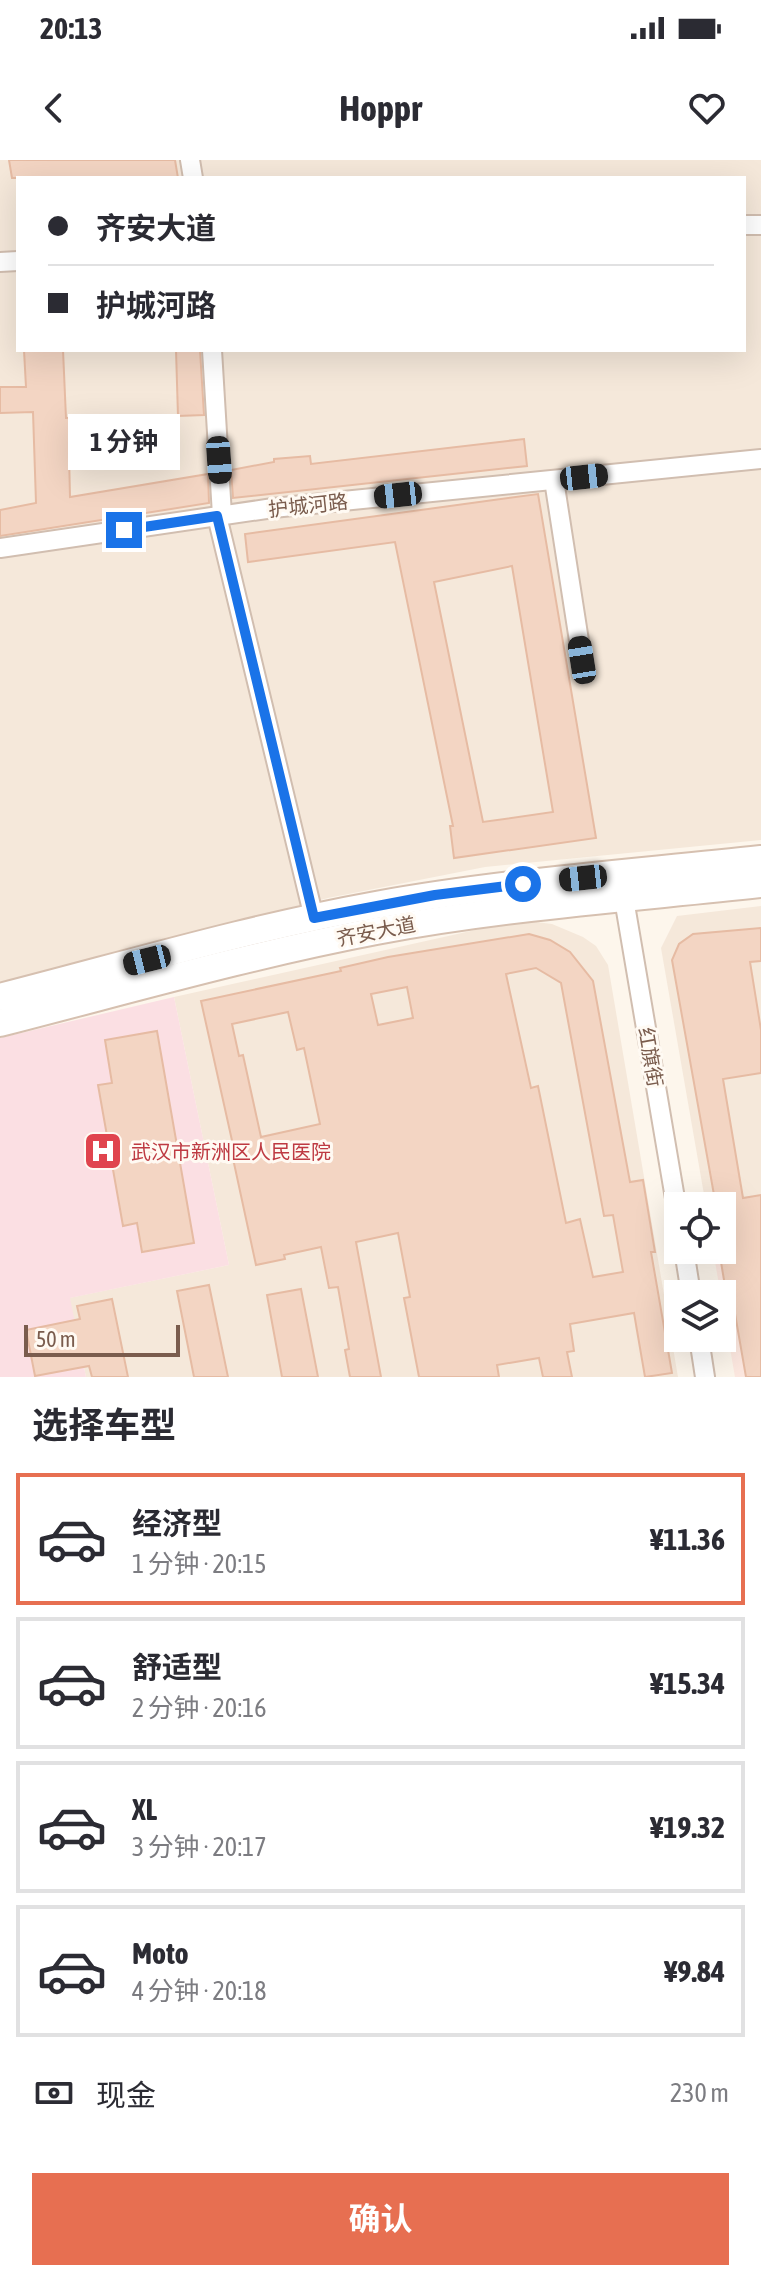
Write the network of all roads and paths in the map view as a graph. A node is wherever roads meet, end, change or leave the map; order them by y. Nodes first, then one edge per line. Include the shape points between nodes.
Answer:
1 (212, 352) edge
2 (761, 459) edge
3 (554, 480) junction
4 (220, 516) junction
5 (0, 548) edge
6 (582, 660) dead end
7 (761, 859) edge
8 (761, 884) edge
9 (624, 899) junction
10 (314, 918) junction
11 (0, 997) edge
12 (0, 1023) edge
13 (674, 1192) edge
14 (701, 1352) edge
15 (705, 1377) edge

1 - 4 street
2 - 3 street, 护城河路
3 - 4 street, 护城河路
3 - 6 street
4 - 5 street, 护城河路
4 - 10 street
7 - 10 main road, 齐安大道 via 464,891
8 - 9 main road, 齐安大道
9 - 12 main road, 齐安大道 via 439,920 319,942
9 - 13 street, 红旗街
10 - 11 main road, 齐安大道
14 - 15 street

